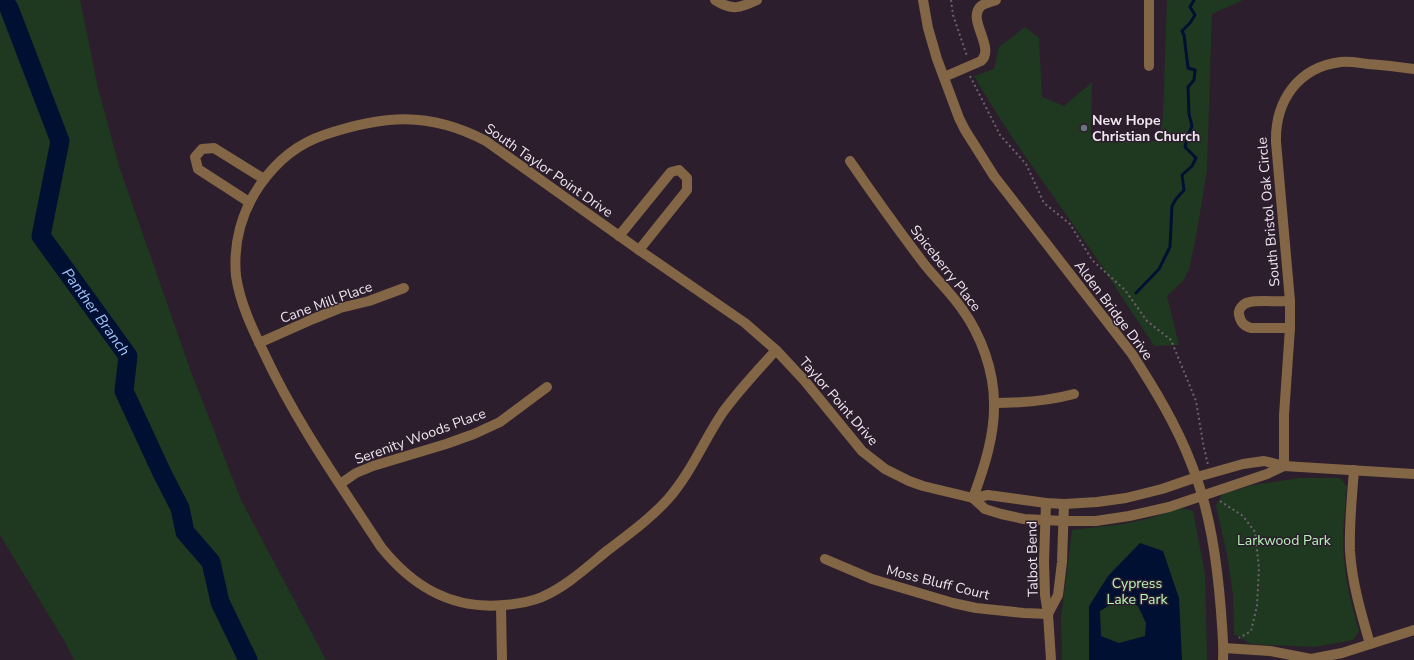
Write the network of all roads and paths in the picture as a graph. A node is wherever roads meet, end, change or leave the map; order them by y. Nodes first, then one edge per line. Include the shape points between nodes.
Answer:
1 (715, 0) edge
2 (757, 0) edge
3 (923, 0) edge
4 (951, 0) edge
5 (996, 0) edge
6 (1149, 0) edge
7 (969, 66) junction
8 (1149, 66) dead end
9 (1414, 69) edge
10 (944, 77) junction
11 (850, 161) dead end
12 (264, 179) junction
13 (249, 202) junction
14 (619, 236) junction
15 (639, 250) junction
16 (404, 288) dead end
17 (1290, 301) junction
18 (1290, 328) junction
19 (259, 343) junction
20 (776, 350) junction
21 (547, 387) dead end
22 (1074, 394) dead end
23 (994, 403) junction
24 (1284, 466) junction
25 (1354, 470) junction
26 (1210, 472) junction
27 (1414, 474) edge
28 (1197, 477) junction
29 (340, 484) junction
30 (1216, 490) junction
31 (1202, 496) junction
32 (973, 498) junction
33 (1046, 503) junction
34 (1064, 504) junction
35 (1045, 520) junction
36 (1064, 521) junction
37 (825, 559) dead end
38 (500, 606) junction
39 (1048, 614) junction
40 (1414, 630) edge
41 (1370, 644) junction
42 (1224, 648) junction
43 (1237, 649) junction
44 (502, 660) edge
45 (1051, 660) edge
46 (1223, 660) edge
47 (1309, 660) edge

1 - 2 street via 728,7 741,7
3 - 10 street, Alden Bridge Drive via 935,54
4 - 7 path via 953,15
5 - 7 street via 982,5 977,13 986,54 983,59
6 - 8 street
7 - 10 street
7 - 26 path via 970,76 1000,135 1026,164 1044,203 1070,224 1092,260 1125,290 1147,321 1171,340 1196,401
9 - 17 street, South Bristol Oak Circle via 1353,62 1328,65 1296,84 1282,105 1276,123 1276,142
10 - 28 street, Alden Bridge Drive via 959,118 990,170 1132,354 1150,382 1174,426
11 - 23 street, Spiceberry Place via 908,243 970,321 986,360 992,381
12 - 13 street, South Taylor Point Drive
12 - 13 street via 214,148 202,149 195,157 198,169
12 - 14 street, South Taylor Point Drive via 284,157 322,135 378,120 426,120 470,132 486,141
13 - 19 street, South Taylor Point Drive via 237,243 236,274 242,304
14 - 15 street, South Taylor Point Drive
14 - 15 street via 671,172 679,170 687,178 687,190
15 - 20 street, South Taylor Point Drive via 745,323
16 - 19 street, Cane Mill Place via 340,308
17 - 18 street, South Bristol Oak Circle
17 - 18 street via 1249,302 1240,309 1239,314 1242,322 1251,328
18 - 24 street, South Bristol Oak Circle via 1284,415
19 - 29 street, South Taylor Point Drive via 286,398
20 - 32 street, Taylor Point Drive via 862,451 875,462 916,483
20 - 38 street, South Taylor Point Drive via 723,412 678,487 649,518 567,583 531,601
21 - 29 street, Serenity Woods Place via 500,422 446,444 373,466
22 - 23 street via 1022,403
23 - 32 street, Spiceberry Place via 987,453
24 - 25 street, Taylor Point Drive
24 - 26 street, Taylor Point Drive via 1264,461
24 - 30 street, Taylor Point Drive
25 - 27 street, Taylor Point Drive
25 - 41 street via 1350,551 1358,607
26 - 28 street, Taylor Point Drive
28 - 31 street, Alden Bridge Drive
28 - 34 street, Taylor Point Drive via 1126,498
29 - 38 street, South Taylor Point Drive via 381,547 414,581 462,604
30 - 31 street, Taylor Point Drive
30 - 43 path via 1219,500 1243,516 1255,532 1258,606 1251,631 1240,637
31 - 36 street, Taylor Point Drive via 1129,516
31 - 42 street, Alden Bridge Drive via 1215,555
32 - 33 street, Taylor Point Drive via 996,495
32 - 35 street, Taylor Point Drive via 986,509 1001,514
33 - 34 street, Taylor Point Drive
33 - 35 street, Talbot Bend
34 - 36 street, Talbot Bend
35 - 36 street, Taylor Point Drive
35 - 39 street, Talbot Bend via 1045,595
36 - 39 street, Talbot Bend via 1058,595
37 - 39 street, Moss Bluff Court via 872,579 953,603 976,608
38 - 44 street
39 - 45 street, Talbot Bend
40 - 41 street
41 - 47 street
42 - 43 street
42 - 46 street, Alden Bridge Drive
43 - 47 street via 1270,652

